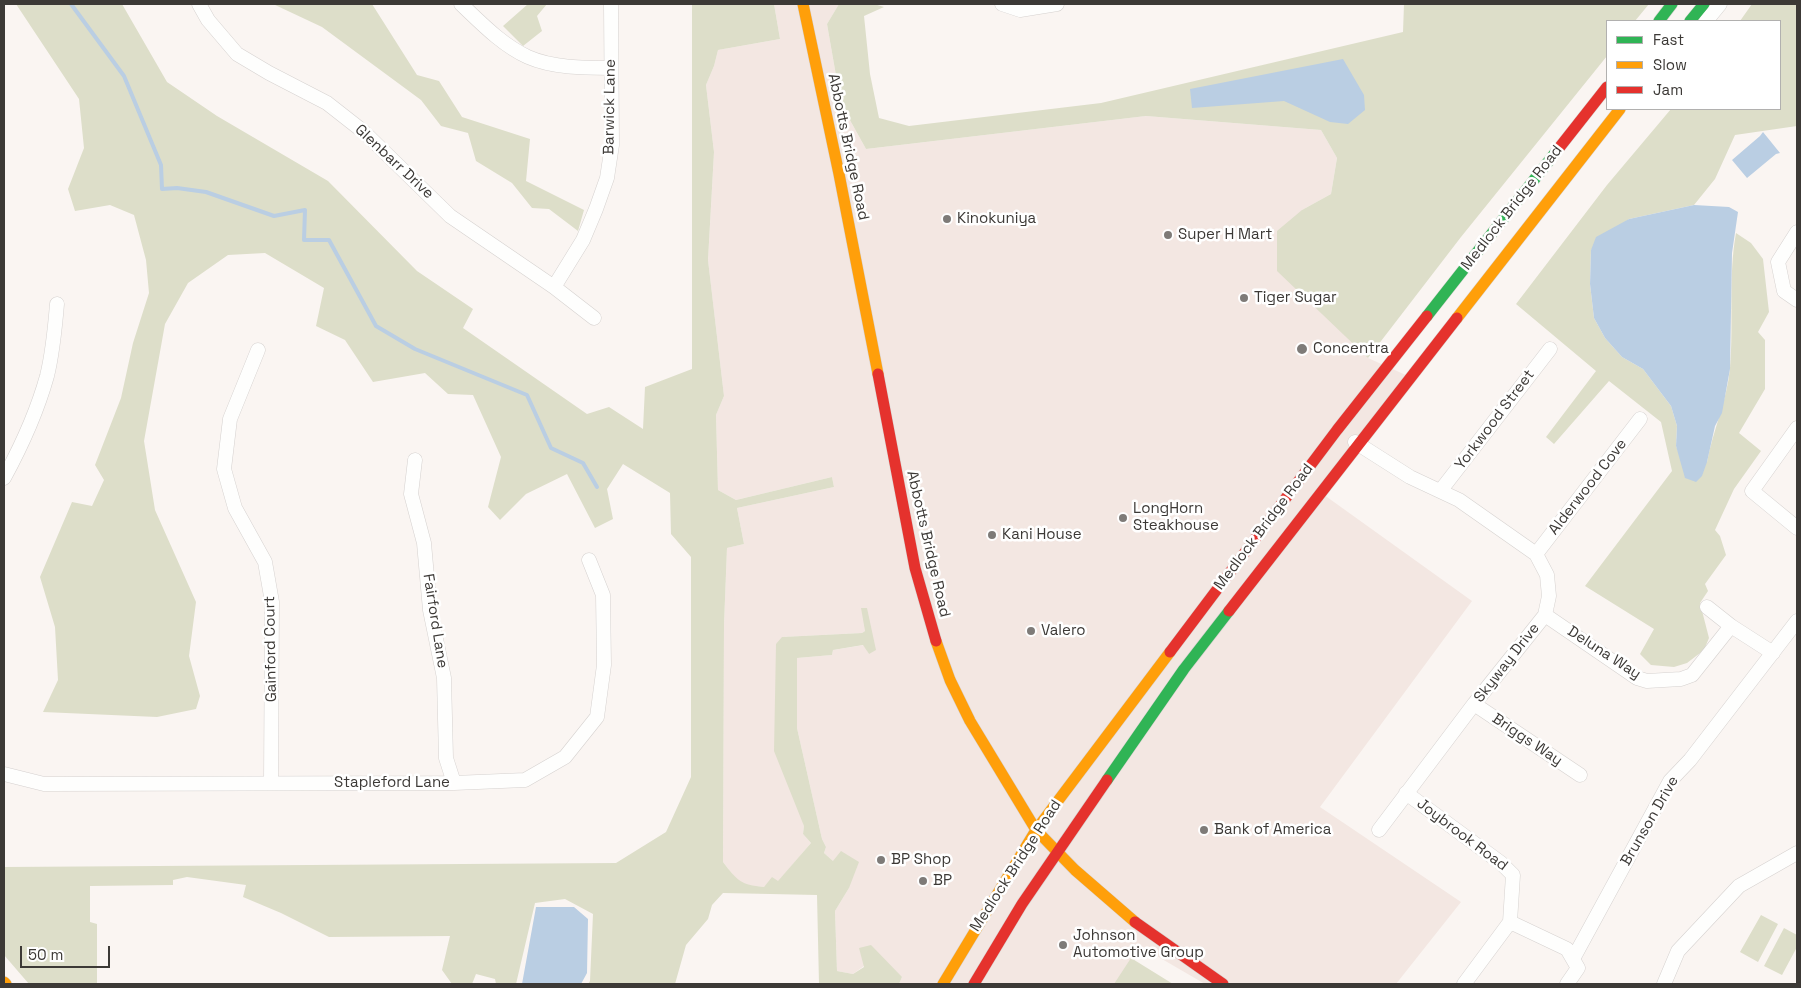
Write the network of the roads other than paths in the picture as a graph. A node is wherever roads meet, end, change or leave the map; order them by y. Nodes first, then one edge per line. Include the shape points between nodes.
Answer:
1 (199, 4) edge
2 (461, 4) edge
3 (611, 4) edge
4 (803, 4) edge
5 (1002, 4) edge
6 (1057, 4) edge
7 (1672, 4) edge
8 (1704, 4) edge
9 (1720, 4) edge
10 (1660, 20) edge
11 (1691, 20) edge
12 (1707, 20) edge
13 (612, 68) junction
14 (1606, 88) edge
15 (1619, 110) edge
16 (1797, 232) edge
17 (554, 287) junction
18 (1797, 300) edge
19 (57, 304) dead end
20 (594, 318) dead end
21 (1550, 349) dead end
22 (258, 350) dead end
23 (1640, 419) dead end
24 (1797, 428) edge
25 (1337, 430) junction
26 (1359, 444) junction
27 (415, 460) dead end
28 (4, 478) edge
29 (1441, 490) junction
30 (1797, 528) edge
31 (1536, 554) junction
32 (589, 560) dead end
33 (1707, 607) dead end
34 (1545, 615) junction
35 (1797, 621) edge
36 (1731, 626) junction
37 (1773, 653) junction
38 (1474, 704) junction
39 (4, 774) edge
40 (1580, 776) dead end
41 (271, 783) junction
42 (454, 783) junction
43 (1406, 793) junction
44 (1036, 830) junction
45 (1379, 830) dead end
46 (1056, 852) junction
47 (1797, 853) edge
48 (1510, 922) junction
49 (1573, 959) junction
50 (1670, 978) edge
51 (943, 984) edge
52 (974, 984) edge
53 (1223, 984) edge
54 (1464, 984) edge
55 (1567, 984) edge
56 (1654, 984) edge
57 (1664, 984) edge

1 - 17 street, Glenbarr Drive via 208,20 237,54 327,103 364,132 450,216
2 - 13 street via 494,35 527,56 553,64
3 - 13 street, Barwick Lane
4 - 44 main road, Abbotts Bridge Road via 915,568 958,698
5 - 6 street via 1020,10
7 - 10 main road
8 - 11 main road
9 - 12 street
13 - 17 street, Barwick Lane via 612,145 607,178 582,240
14 - 25 main road, Medlock Bridge Road
15 - 26 main road, Medlock Bridge Road
16 - 18 street via 1778,262 1784,291
17 - 20 street, Glenbarr Drive
19 - 28 street via 47,374 25,440
21 - 29 street, Yorkwood Street
22 - 41 street, Gainford Court via 230,420 224,469 235,508 265,562 272,602
23 - 31 street, Alderwood Cove
24 - 30 street via 1752,492
25 - 26 street, Skyway Drive
25 - 44 main road, Medlock Bridge Road
26 - 29 street, Skyway Drive via 1410,477
26 - 46 main road, Medlock Bridge Road via 1184,668
27 - 42 street, Fairford Lane via 411,494 424,543 430,610 444,678 446,758
29 - 31 street, Skyway Drive
31 - 34 street, Skyway Drive via 1548,575 1549,596
32 - 42 street, Stapleford Lane via 603,595 604,665 597,716 565,757 525,780
33 - 36 street
34 - 36 street, Deluna Way via 1637,678 1647,681 1681,679 1692,675
34 - 38 street, Skyway Drive
35 - 37 street, Brunson Drive
36 - 37 street
37 - 49 street, Brunson Drive via 1670,781
38 - 40 street, Briggs Way
38 - 43 street, Skyway Drive
39 - 41 street, Stapleford Lane via 44,784
41 - 42 street, Stapleford Lane
43 - 45 street, Skyway Drive
43 - 48 street, Joybrook Road via 1514,875
44 - 46 main road, Abbotts Bridge Road
44 - 51 main road, Medlock Bridge Road
46 - 52 main road, Medlock Bridge Road
46 - 53 main road, Abbotts Bridge Road via 1143,929
47 - 50 street via 1740,886 1678,951
48 - 49 street via 1567,949
48 - 54 street
49 - 55 street, Brunson Drive via 1578,968
50 - 56 street
50 - 57 street

